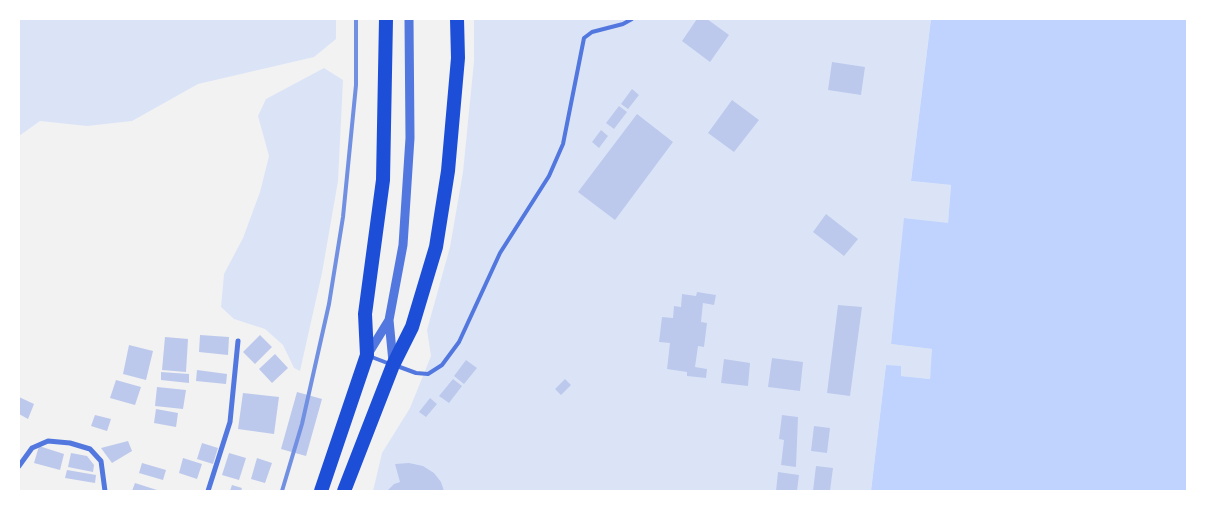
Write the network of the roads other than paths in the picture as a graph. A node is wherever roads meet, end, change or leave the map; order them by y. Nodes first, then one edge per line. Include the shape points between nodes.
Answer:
1 (386, 19) edge
2 (409, 19) edge
3 (457, 19) edge
4 (632, 19) edge
5 (389, 320) junction
6 (238, 341) dead end
7 (367, 355) junction
8 (394, 365) junction
9 (19, 466) edge
10 (105, 491) edge
11 (208, 491) edge
12 (320, 491) edge
13 (344, 491) edge

1 - 7 highway via 383,180 365,314
2 - 5 street via 410,138 403,245
3 - 8 highway via 458,58 449,161 436,247 412,327
4 - 8 lane via 592,32 584,38 563,144 549,176 500,254 459,342 442,365 428,374
5 - 7 street
5 - 8 street
6 - 11 street via 230,422
7 - 8 lane
7 - 12 highway
8 - 13 highway
9 - 10 street via 32,448 48,441 70,443 90,449 101,461

